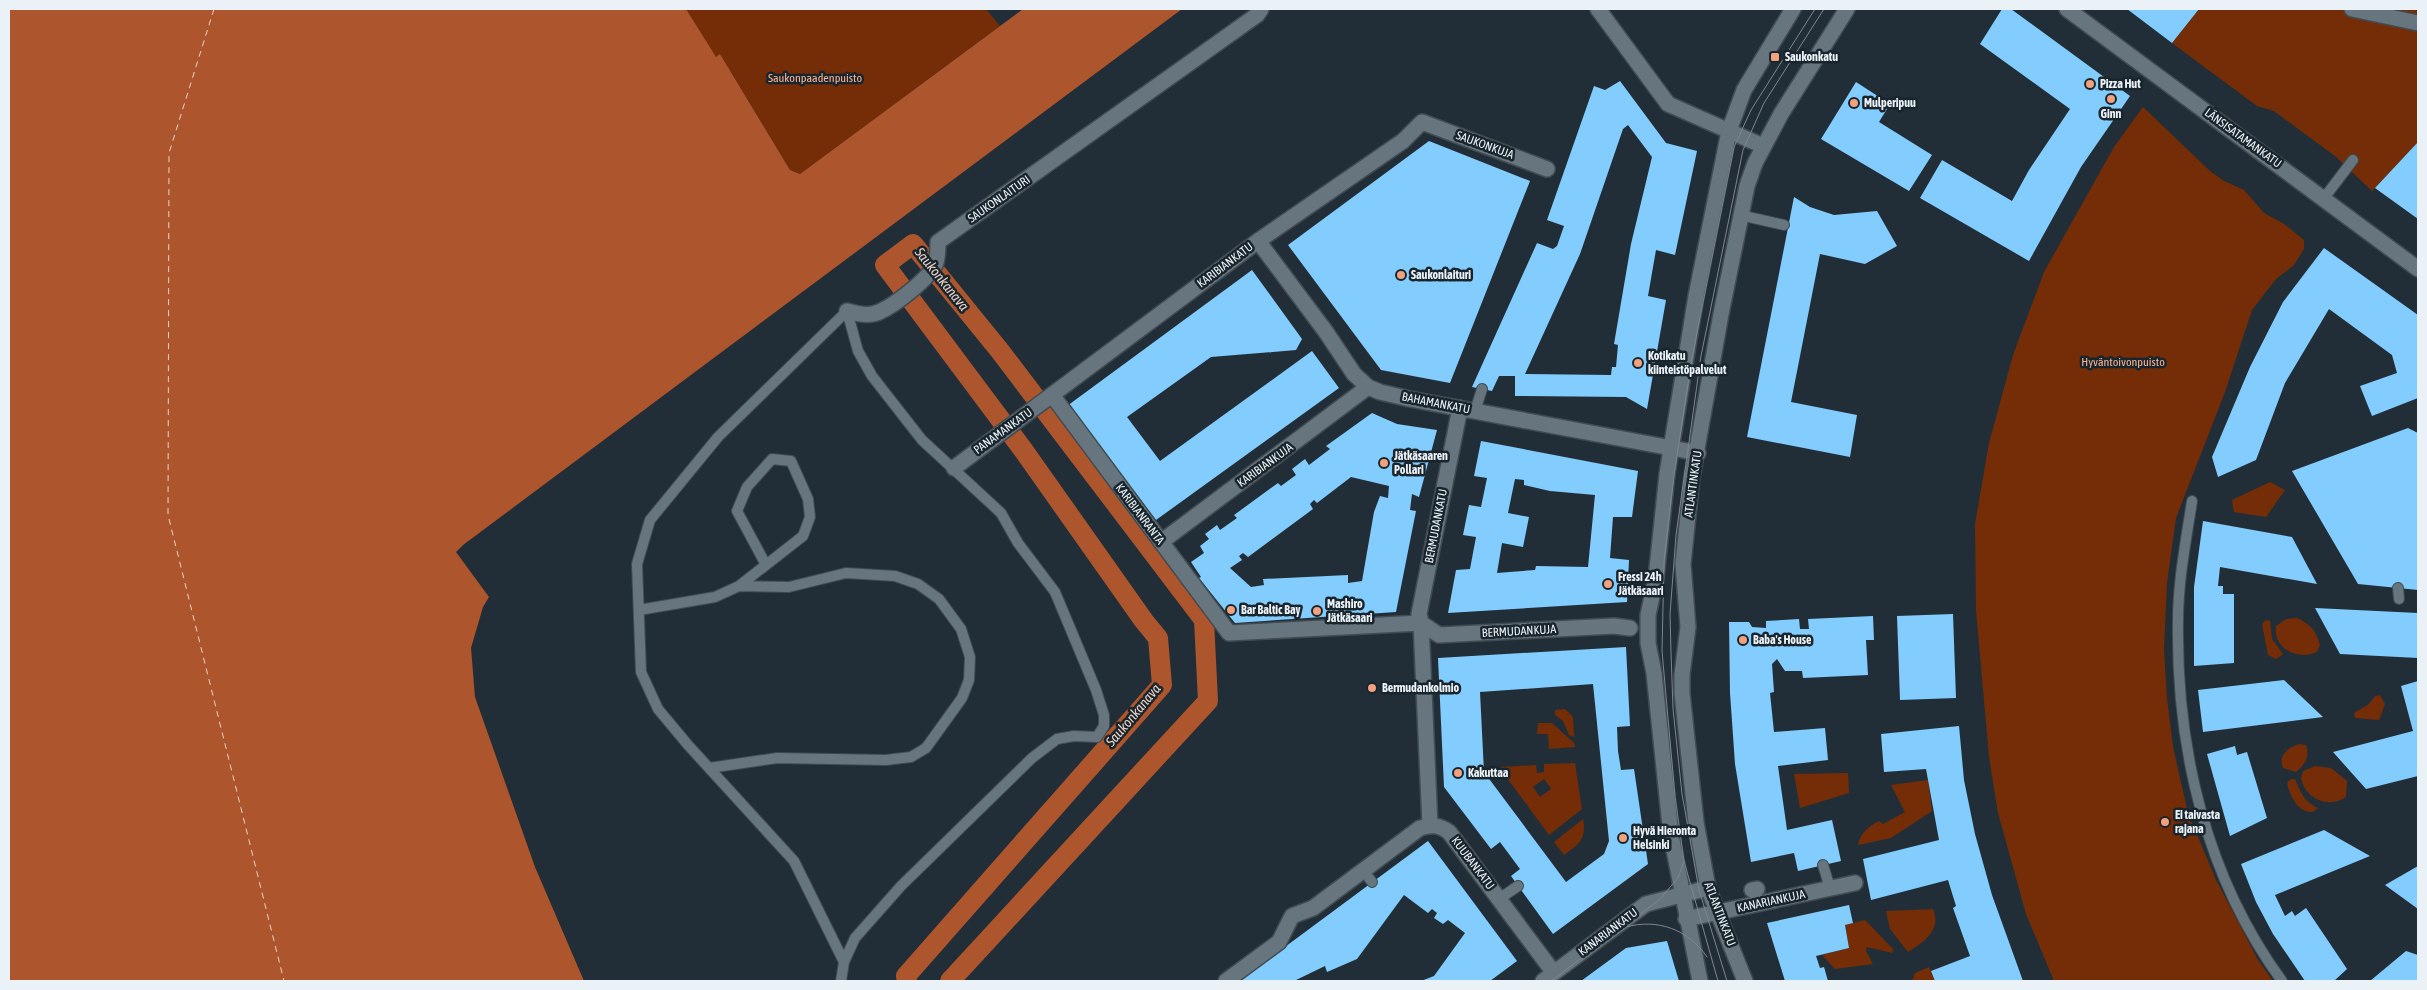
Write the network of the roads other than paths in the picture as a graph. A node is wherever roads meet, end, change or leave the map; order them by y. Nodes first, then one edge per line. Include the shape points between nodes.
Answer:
1 (1261, 9) edge
2 (1598, 9) edge
3 (1793, 9) edge
4 (1847, 9) edge
5 (2067, 9) edge
6 (2352, 9) edge
7 (2418, 23) edge
8 (1422, 122) joint
9 (1729, 131) junction
10 (1763, 146) junction
11 (2353, 160) dead end
12 (1547, 168) dead end
13 (2324, 198) junction
14 (1740, 215) junction
15 (1784, 225) dead end
16 (1258, 240) junction
17 (2418, 268) edge
18 (847, 311) junction
19 (1368, 387) junction
20 (1482, 389) dead end
21 (1050, 397) junction
22 (1468, 409) junction
23 (1685, 451) junction
24 (954, 468) junction
25 (2192, 501) dead end
26 (1160, 542) junction
27 (766, 565) junction
28 (739, 586) junction
29 (2398, 588) dead end
30 (2399, 599) dead end
31 (639, 610) junction
32 (1420, 619) junction
33 (1630, 628) dead end
34 (709, 768) junction
35 (1430, 825) junction
36 (1823, 865) dead end
37 (1855, 883) dead end
38 (1518, 886) dead end
39 (1708, 888) junction
40 (1830, 888) junction
41 (1681, 895) junction
42 (1499, 899) junction
43 (1717, 912) junction
44 (1686, 919) junction
45 (844, 962) junction
46 (1548, 977) edge
47 (841, 981) edge
48 (1226, 981) edge
49 (1700, 981) edge
50 (1745, 981) edge
51 (2282, 981) edge

1 - 18 street, SAUKONLAITURI via 1257,15 938,242 934,267 923,280 893,303 880,312 860,315
2 - 9 street via 1668,104
3 - 9 street, ATLANTINKATU via 1744,90
4 - 10 street, ATLANTINKATU
5 - 13 street, LÄNSISATAMANKATU
6 - 7 street
8 - 12 street, SAUKONKUJA
8 - 16 street, KARIBIANKATU via 1403,140
9 - 10 street
9 - 23 street, ATLANTINKATU via 1696,296
10 - 14 street, ATLANTINKATU via 1747,186
11 - 13 lane
13 - 17 street, LÄNSISATAMANKATU
14 - 15 lane
14 - 23 street, ATLANTINKATU
16 - 19 street, BAHAMANKATU via 1354,374
16 - 21 street, KARIBIANKATU
18 - 24 lane via 858,351 872,376 922,440
18 - 31 lane via 718,437 650,520 637,564
19 - 22 street, BAHAMANKATU
19 - 26 street, KARIBIANKUJA
20 - 22 lane
21 - 24 street, PANAMANKATU
21 - 26 street, KARIBIANRANTA
22 - 23 street, BAHAMANKATU
22 - 32 street, BERMUDANKATU
23 - 39 street, ATLANTINKATU via 1692,477 1683,564 1688,627 1682,676 1694,806
23 - 41 street, ATLANTINKATU via 1648,615 1648,643 1654,673 1670,835
24 - 45 lane via 1001,513 1018,543 1054,592 1096,690 1104,726 1097,737 1057,739 1032,758 901,886 855,938
25 - 51 lane via 2178,620 2180,694 2188,755 2201,818 2216,858 2245,920
26 - 32 street, KARIBIANRANTA via 1229,633
27 - 27 lane via 803,536 810,517 808,500 791,461 783,459 772,459 747,487 737,511
27 - 28 lane
28 - 31 lane via 715,597
28 - 34 lane via 789,588 846,573 895,576 918,584 939,600 961,629 970,657 969,680 962,698 926,748 911,757 886,760 777,758
29 - 30 lane
31 - 34 lane via 642,672 658,709
32 - 33 street, BERMUDANKUJA via 1439,636 1614,626
32 - 35 street
34 - 45 lane via 794,861
35 - 42 street, KUUBANKATU via 1441,826 1450,832
35 - 48 street via 1420,828 1368,876 1292,916 1280,942
36 - 40 lane
37 - 40 street, KANARIANKUJA
38 - 42 lane
39 - 41 street, KANARIANKATU
39 - 43 street, ATLANTINKATU
40 - 43 street, KANARIANKUJA
41 - 44 street, ATLANTINKATU
41 - 46 street, KANARIANKATU via 1646,904
42 - 46 street, KUUBANKATU
43 - 44 street, KANARIANKUJA
43 - 50 street, ATLANTINKATU
44 - 49 street, ATLANTINKATU
45 - 47 lane

